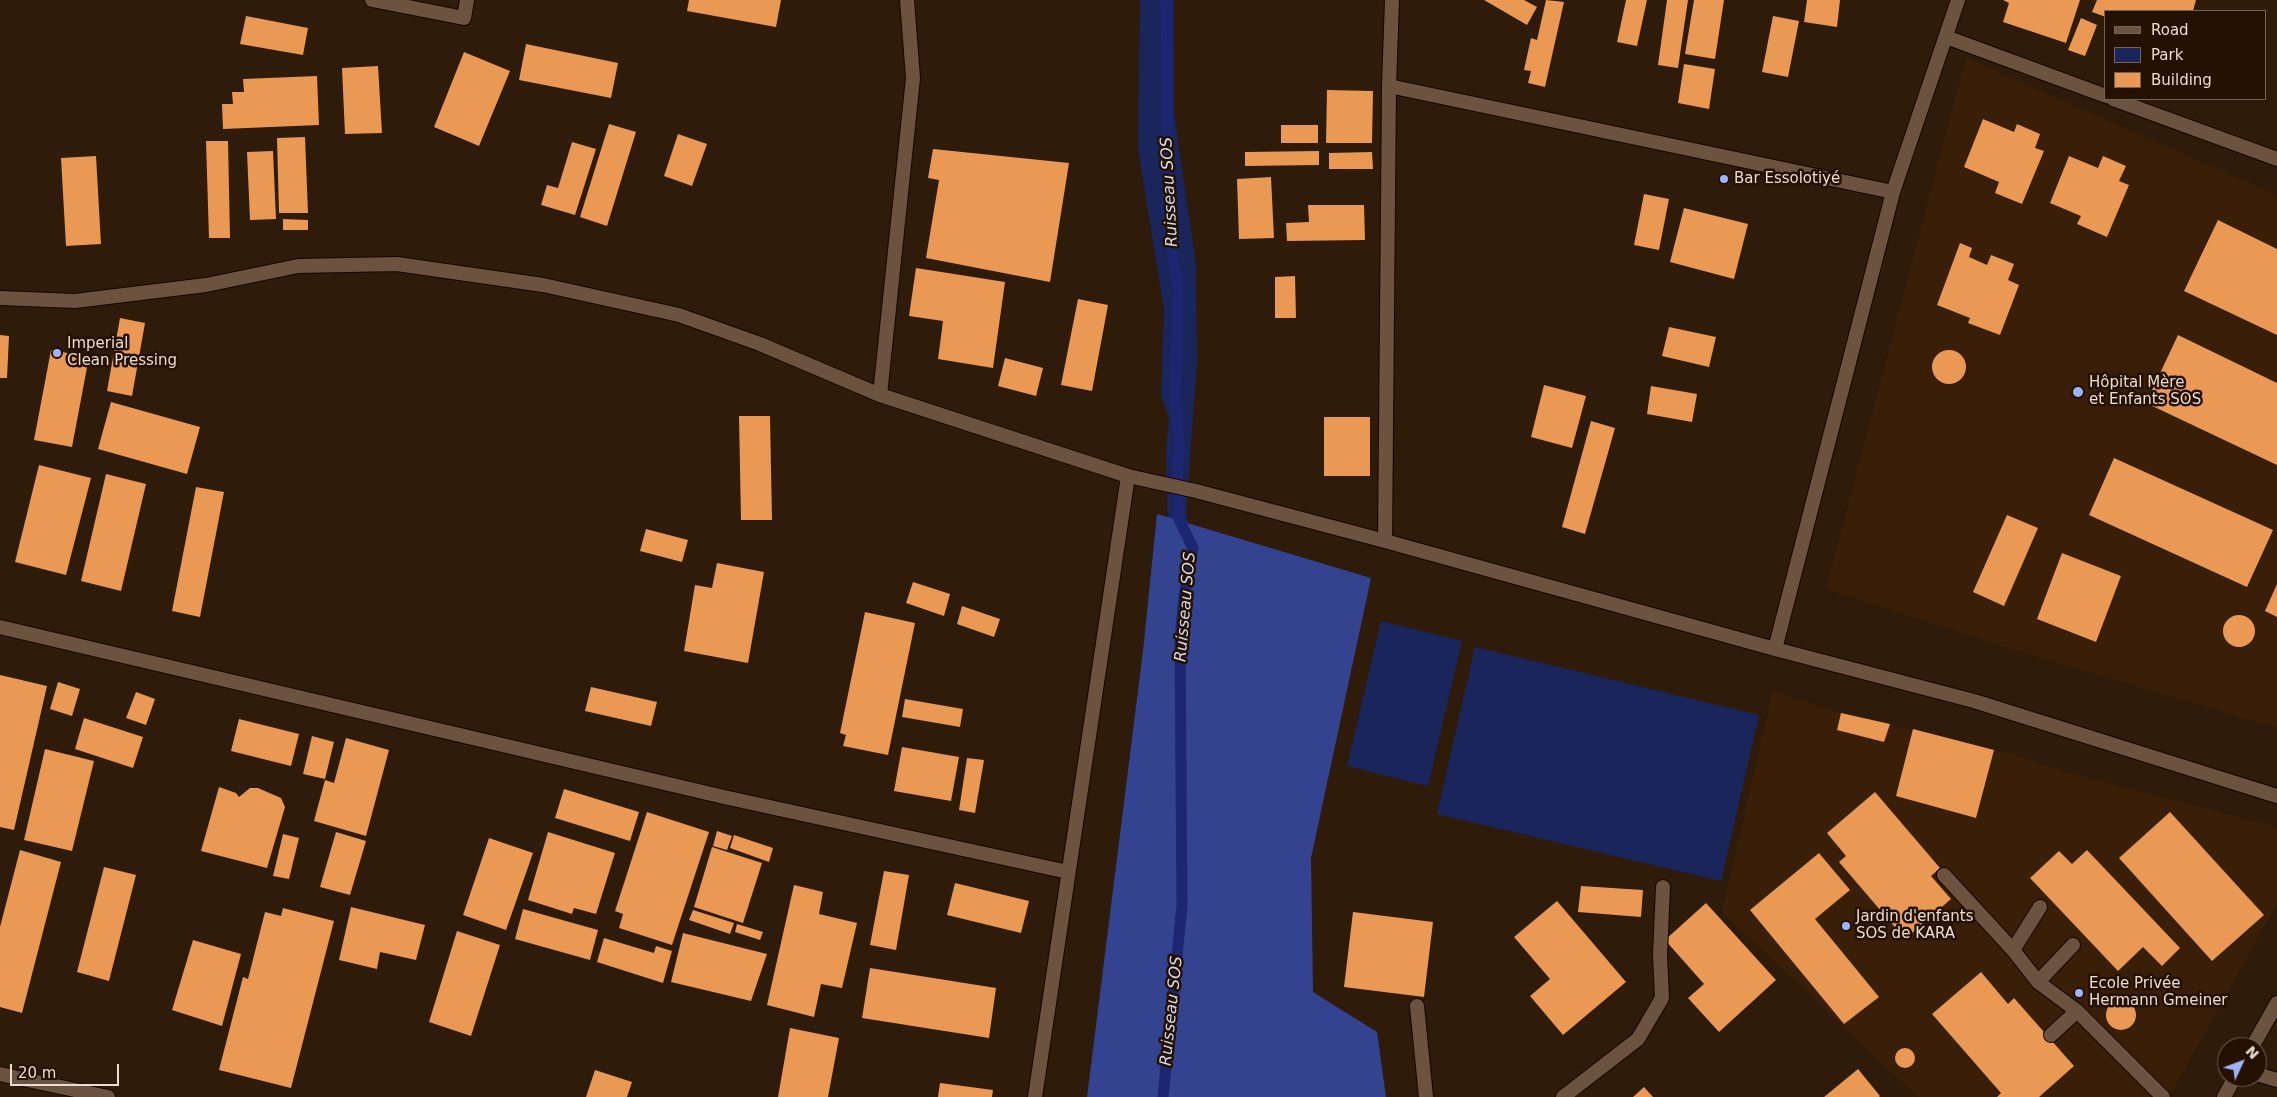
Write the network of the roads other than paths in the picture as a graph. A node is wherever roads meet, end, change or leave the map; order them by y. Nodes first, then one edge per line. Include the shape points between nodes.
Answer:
1 (372, 0) edge
2 (467, 0) edge
3 (907, 0) edge
4 (1392, 0) edge
5 (1958, 0) edge
6 (1946, 37) junction
7 (1389, 86) junction
8 (2104, 95) edge
9 (2116, 100) edge
10 (2277, 159) edge
11 (1893, 192) junction
12 (0, 298) edge
13 (880, 396) junction
14 (1128, 476) junction
15 (1385, 540) junction
16 (0, 628) edge
17 (1775, 649) junction
18 (2277, 796) edge
19 (1068, 872) junction
20 (1944, 875) dead end
21 (1664, 887) dead end
22 (2040, 907) dead end
23 (2073, 945) dead end
24 (2013, 950) junction
25 (2038, 982) junction
26 (2277, 1003) edge
27 (1417, 1006) dead end
28 (2077, 1011) junction
29 (2052, 1035) dead end
30 (2258, 1037) edge
31 (0, 1074) edge
32 (108, 1097) edge
33 (1035, 1097) edge
34 (1426, 1097) edge
35 (1562, 1097) edge
36 (2163, 1097) edge

1 - 2 street via 464,18
3 - 13 street via 913,78
4 - 7 street
5 - 6 street
6 - 8 street
6 - 11 street
7 - 11 street
7 - 15 street
9 - 10 street
11 - 17 street
12 - 13 street via 75,301 206,285 298,266 397,264 543,285 679,315 760,344
13 - 14 street
14 - 15 street
14 - 19 street
15 - 17 street
16 - 19 street via 724,796
17 - 18 street via 1974,701
19 - 33 street
20 - 24 street
21 - 35 street via 1660,954 1662,998 1638,1039
22 - 24 street
23 - 25 street
24 - 25 street
25 - 28 street
26 - 30 street
27 - 34 street
28 - 29 street
28 - 36 street
31 - 32 street

